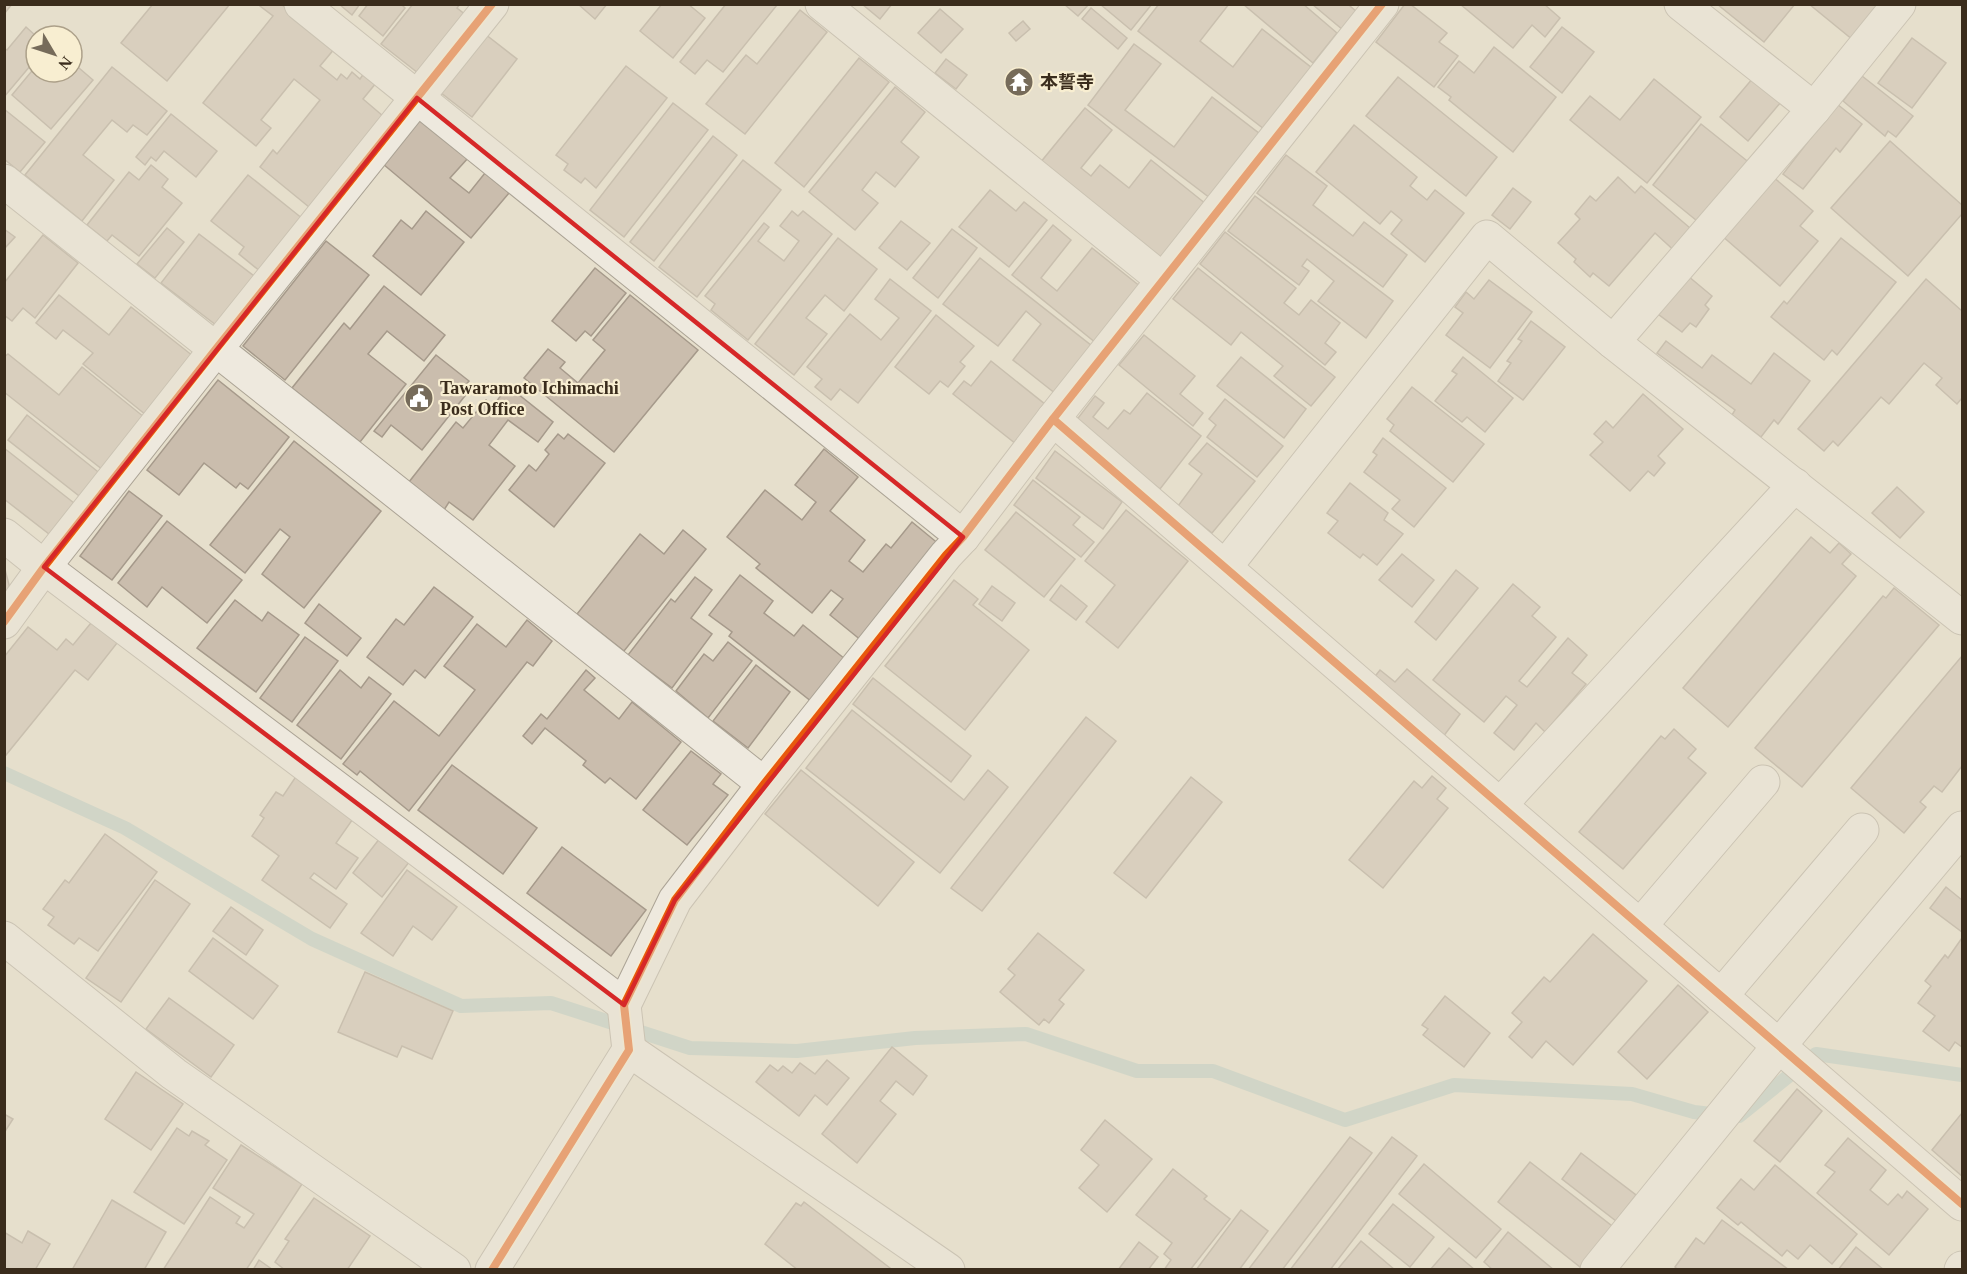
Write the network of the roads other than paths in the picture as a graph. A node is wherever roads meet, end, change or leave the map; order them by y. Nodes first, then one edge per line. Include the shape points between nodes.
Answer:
1 (301, 4) edge
2 (492, 4) edge
3 (822, 4) edge
4 (1382, 4) edge
5 (1681, 4) edge
6 (1899, 4) edge
7 (417, 98) junction
8 (1814, 109) junction
9 (4, 181) edge
10 (1163, 280) junction
11 (1612, 342) junction
12 (216, 349) junction
13 (1053, 418) junction
14 (1795, 485) junction
15 (4, 535) edge
16 (963, 537) junction
17 (44, 567) junction
18 (1225, 567) junction
19 (1962, 618) edge
20 (4, 622) edge
21 (1763, 782) dead end
22 (764, 784) junction
23 (1500, 805) junction
24 (1962, 828) edge
25 (1862, 830) dead end
26 (1640, 926) junction
27 (4, 938) edge
28 (1721, 996) junction
29 (624, 1005) junction
30 (629, 1050) junction
31 (1793, 1058) junction
32 (1962, 1204) edge
33 (454, 1269) edge
34 (492, 1269) edge
35 (948, 1269) edge
36 (1597, 1269) edge

1 - 7 street
2 - 7 street
3 - 10 street
4 - 10 street
5 - 8 street
6 - 8 street
7 - 12 street
7 - 16 street
8 - 11 street
9 - 12 street
10 - 13 street
11 - 14 street
11 - 18 street via 1487,237
12 - 17 street
12 - 22 street
13 - 16 street
13 - 18 street
14 - 19 street
14 - 23 street
15 - 17 street
16 - 22 street
17 - 20 street
17 - 29 street
18 - 23 street
21 - 26 street
22 - 29 street via 675,900
23 - 26 street
24 - 31 street
25 - 28 street
26 - 28 street
27 - 33 street via 174,1074
28 - 31 street
29 - 30 street
30 - 34 street
30 - 35 street
31 - 32 street
31 - 36 street

